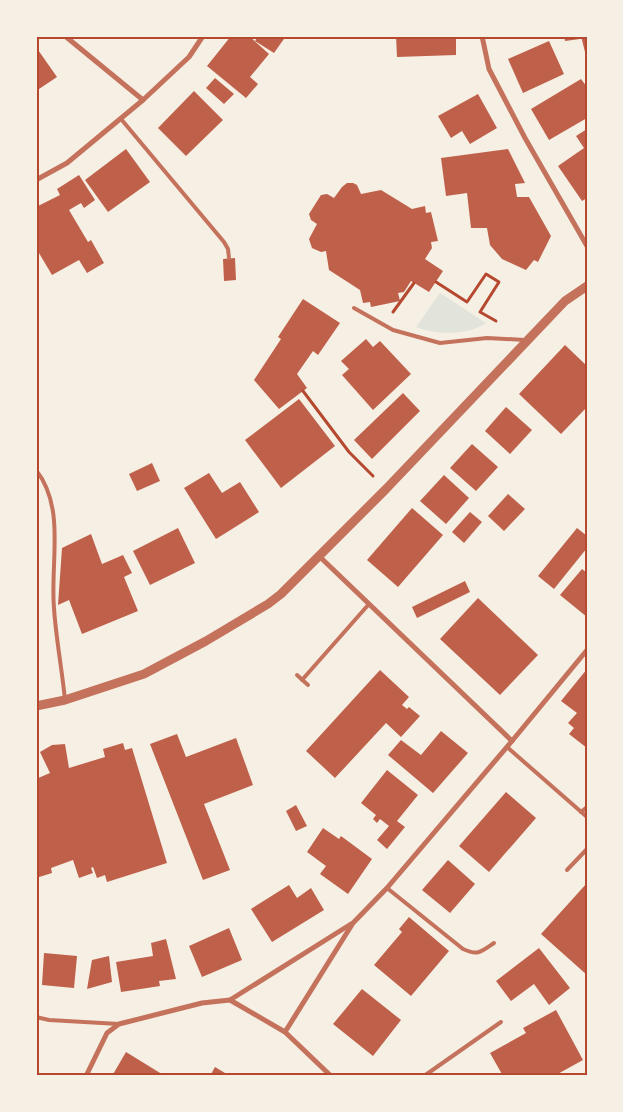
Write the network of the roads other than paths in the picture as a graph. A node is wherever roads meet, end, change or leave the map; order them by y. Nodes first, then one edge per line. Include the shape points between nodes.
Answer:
1 (65, 36) edge
2 (203, 36) edge
3 (482, 36) edge
4 (143, 100) junction
5 (121, 119) junction
6 (36, 180) edge
7 (587, 246) edge
8 (229, 258) dead end
9 (587, 286) edge
10 (354, 308) dead end
11 (527, 340) junction
12 (36, 470) edge
13 (319, 556) junction
14 (369, 604) junction
15 (587, 650) edge
16 (297, 675) dead end
17 (302, 680) junction
18 (308, 684) dead end
19 (65, 700) junction
20 (36, 706) edge
21 (512, 741) junction
22 (507, 747) junction
23 (587, 807) edge
24 (581, 812) junction
25 (587, 817) edge
26 (587, 849) edge
27 (567, 870) dead end
28 (387, 888) junction
29 (353, 923) junction
30 (494, 943) dead end
31 (230, 1000) junction
32 (36, 1017) edge
33 (501, 1022) dead end
34 (119, 1024) junction
35 (285, 1032) junction
36 (86, 1076) edge
37 (332, 1076) edge
38 (424, 1076) edge

1 - 4 street
2 - 4 street via 189,57
3 - 7 street via 489,68
4 - 5 street
5 - 6 street via 67,163
5 - 8 lane via 224,242
9 - 11 street via 565,301
10 - 11 lane via 393,330 440,343 488,338
11 - 13 street
12 - 19 lane via 43,479 54,509 54,607
13 - 14 street
13 - 19 street via 268,604 206,641 144,674
14 - 17 lane
14 - 21 street
15 - 21 street
16 - 17 lane
17 - 18 lane
19 - 20 street
21 - 22 street
22 - 24 lane
22 - 28 street
23 - 24 lane
24 - 25 lane
26 - 27 lane
28 - 29 street
28 - 30 lane via 463,949 480,952
29 - 31 street
29 - 35 street
31 - 34 street via 202,1003
31 - 35 street
32 - 34 lane
33 - 38 lane
34 - 36 street via 108,1034
35 - 37 street

